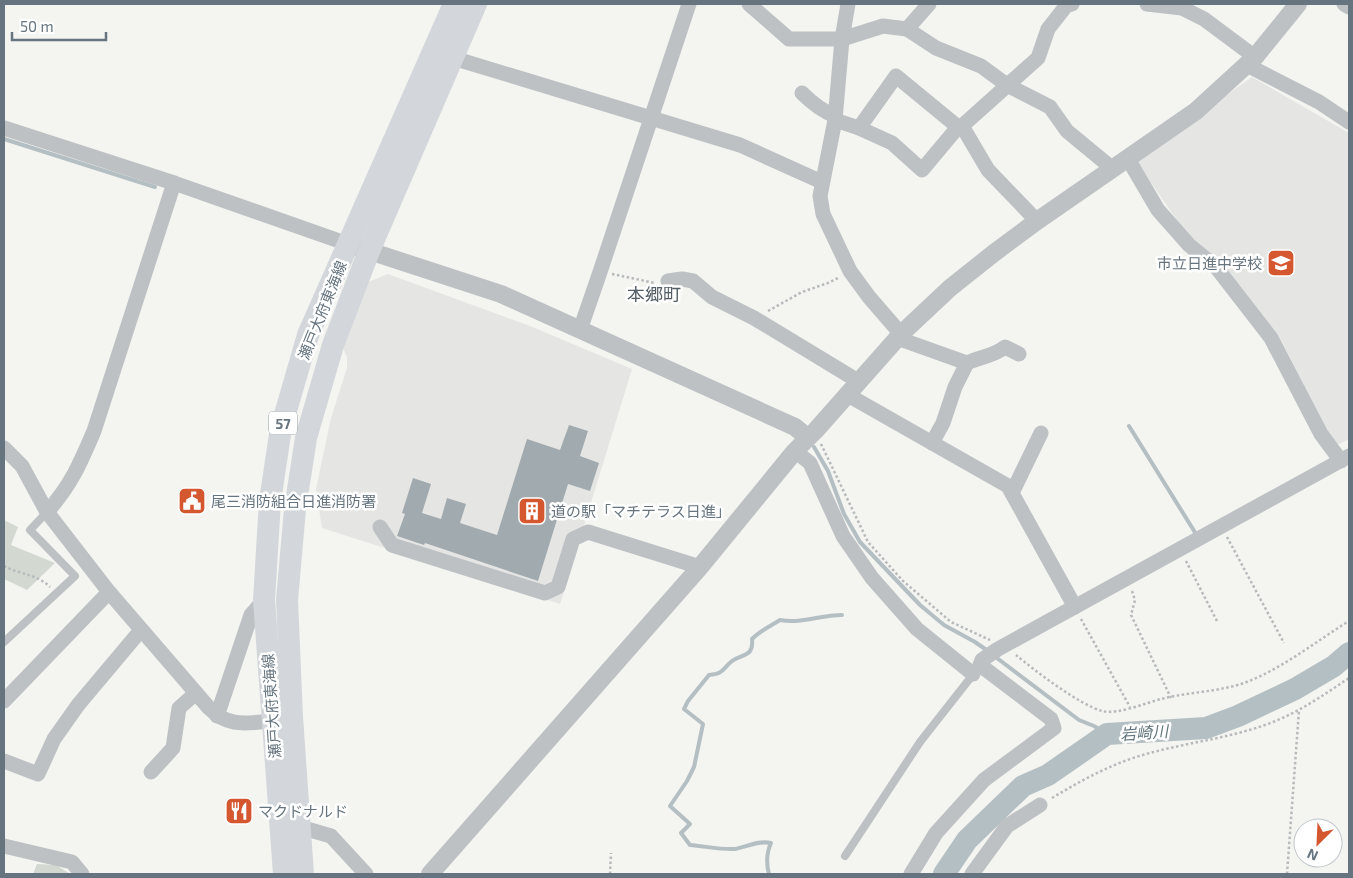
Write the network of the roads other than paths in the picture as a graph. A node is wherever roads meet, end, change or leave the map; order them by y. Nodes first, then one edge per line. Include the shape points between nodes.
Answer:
1 (454, 4) edge
2 (476, 4) edge
3 (689, 4) edge
4 (748, 4) edge
5 (848, 4) edge
6 (929, 4) edge
7 (1072, 4) edge
8 (1147, 4) edge
9 (1298, 4) edge
10 (1344, 4) edge
11 (1349, 6) edge
12 (907, 29) junction
13 (842, 39) junction
14 (453, 58) junction
15 (1251, 61) junction
16 (1007, 85) junction
17 (802, 93) dead end
18 (651, 118) junction
19 (835, 118) junction
20 (1349, 122) edge
21 (960, 127) junction
22 (4, 128) edge
23 (859, 128) junction
24 (1128, 158) junction
25 (1112, 169) junction
26 (822, 182) junction
27 (174, 183) junction
28 (1036, 221) junction
29 (348, 244) junction
30 (369, 251) junction
31 (668, 281) road end
32 (580, 330) junction
33 (899, 336) junction
34 (1019, 354) dead end
35 (967, 364) junction
36 (852, 388) junction
37 (1041, 433) dead end
38 (811, 434) junction
39 (932, 443) junction
40 (4, 448) edge
41 (795, 451) junction
42 (1345, 459) edge
43 (1012, 493) junction
44 (47, 512) junction
45 (380, 527) dead end
46 (700, 567) junction
47 (109, 592) junction
48 (264, 600) junction
49 (1075, 607) junction
50 (142, 630) junction
51 (4, 642) edge
52 (979, 666) junction
53 (196, 693) junction
54 (4, 701) edge
55 (217, 716) junction
56 (272, 721) junction
57 (4, 761) edge
58 (151, 772) dead end
59 (1040, 805) road end
60 (300, 826) junction
61 (4, 846) edge
62 (845, 856) dead end
63 (82, 874) edge
64 (284, 874) edge
65 (303, 874) edge
66 (366, 874) edge
67 (430, 874) edge
68 (911, 874) edge
69 (972, 874) edge

1 - 29 main road, 瀬戸大府東海線 / 57
2 - 14 main road, 瀬戸大府東海線 / 57
3 - 18 street
4 - 13 street via 789,39
5 - 13 street
6 - 12 street
7 - 16 street via 1066,6 1048,29 1038,58
8 - 15 street via 1182,8 1197,15
9 - 15 street
10 - 11 street
12 - 13 street via 883,26
12 - 16 street via 936,48 981,66
13 - 19 street
14 - 18 street
14 - 30 main road, 瀬戸大府東海線 / 57
15 - 20 street
15 - 24 street via 1196,112
16 - 21 street
16 - 25 street via 1050,107 1067,131
17 - 19 street
18 - 26 street via 740,145
18 - 32 street
19 - 23 street
19 - 26 street
21 - 23 street via 922,170 892,144
21 - 23 street via 896,76
21 - 28 street via 988,170
22 - 27 street
24 - 25 street
24 - 42 street via 1158,210 1189,245 1216,267 1271,338 1321,434
25 - 28 street
26 - 33 street via 823,214 850,271
27 - 29 street
27 - 44 street via 94,431 79,468 63,495
28 - 33 street via 950,288
29 - 30 street
29 - 48 main road, 瀬戸大府東海線 / 57 via 308,335 282,428 270,501
30 - 32 street via 501,294
30 - 60 main road, 瀬戸大府東海線 / 57 via 333,345 306,438 295,509 287,600
31 - 36 street via 693,281 712,297 754,318
32 - 38 street
33 - 35 street
33 - 36 street
34 - 35 street via 1005,347
35 - 39 street
36 - 38 street
36 - 39 street
37 - 43 street
38 - 41 street
39 - 43 street via 1008,486
40 - 44 street via 22,466
41 - 46 street
41 - 52 street via 810,463 843,536 872,578 916,629
42 - 49 street
43 - 49 street
44 - 47 street
44 - 51 lane via 30,530 75,576
45 - 46 street via 392,545 545,593 558,587 573,539 588,532
46 - 67 street
47 - 50 street
47 - 54 street
48 - 55 street via 251,615
48 - 56 main road, 瀬戸大府東海線 / 57
49 - 52 street via 1001,647
50 - 53 street
50 - 57 street via 78,705 54,739 38,774
52 - 62 lane via 920,742
52 - 68 street via 1051,719 1054,728 984,780 936,833
53 - 55 street
53 - 58 street via 180,708 173,748
55 - 56 street via 234,724
56 - 64 main road, 瀬戸大府東海線 / 57
59 - 69 street via 1007,826
60 - 65 main road, 瀬戸大府東海線 / 57
60 - 66 street via 332,836
61 - 63 street via 72,862

